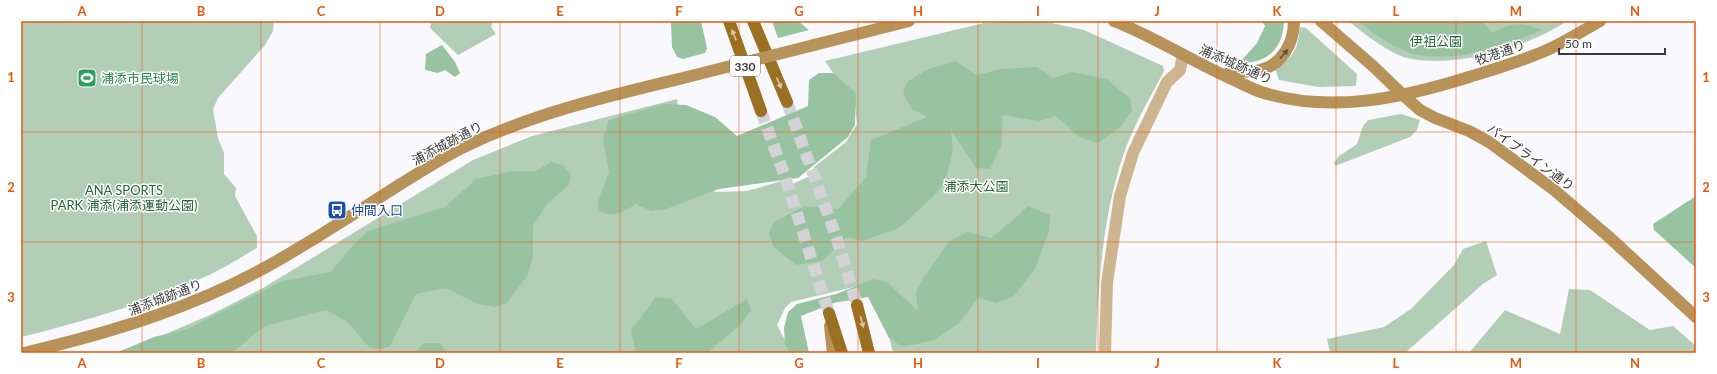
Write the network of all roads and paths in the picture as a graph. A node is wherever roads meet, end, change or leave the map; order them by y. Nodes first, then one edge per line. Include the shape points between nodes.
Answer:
1 (728, 21) edge
2 (753, 21) edge
3 (909, 21) edge
4 (1114, 21) edge
5 (1294, 21) edge
6 (1321, 21) edge
7 (1600, 21) edge
8 (1183, 55) junction
9 (1223, 75) junction
10 (1403, 95) junction
11 (787, 102) tunnel mouth
12 (761, 111) tunnel mouth
13 (857, 305) tunnel mouth
14 (829, 313) joint
15 (1696, 317) edge
16 (24, 353) edge
17 (833, 353) edge
18 (842, 353) edge
19 (869, 353) edge
20 (1105, 353) edge

12 -> 1 highway, 330
2 -> 11 highway, 330
3 - 16 main road, 浦添城跡通り, bridge via 575,105 504,129 449,154 288,255 219,291 114,330
4 - 8 main road, 浦添城跡通り
9 -> 5 main road via 1260,70 1274,63 1292,41
6 - 10 main road, パイプライン通り
7 - 10 main road, 牧港通り via 1558,45 1515,63
8 - 9 main road, 浦添城跡通り
8 - 20 street via 1180,70 1167,82 1126,172 1107,282
9 - 10 main road, 浦添城跡通り via 1260,91 1301,101 1357,103
10 - 15 main road, パイプライン通り via 1430,115 1469,131 1508,155 1553,189
13 -> 19 highway
14 - 17 main road
14 - 18 highway

